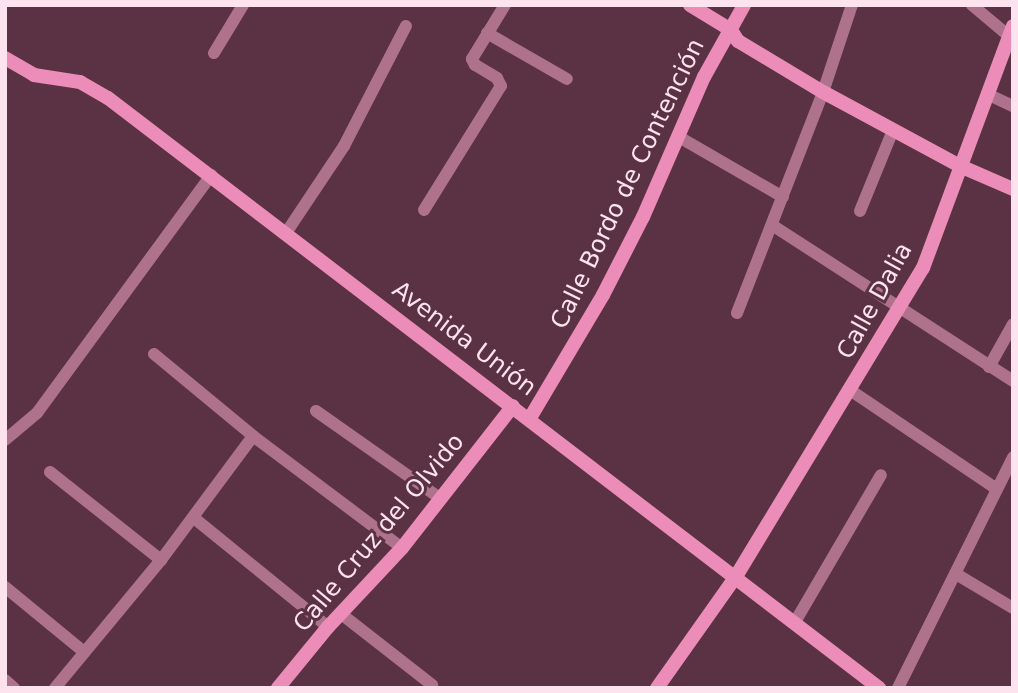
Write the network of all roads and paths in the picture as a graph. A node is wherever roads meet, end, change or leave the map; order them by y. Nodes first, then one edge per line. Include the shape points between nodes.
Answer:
1 (243, 5) edge
2 (505, 5) edge
3 (690, 5) edge
4 (744, 5) edge
5 (852, 5) edge
6 (972, 5) edge
7 (405, 26) dead end
8 (731, 30) junction
9 (1011, 31) edge
10 (487, 33) junction
11 (214, 53) dead end
12 (5, 58) edge
13 (567, 79) dead end
14 (823, 92) junction
15 (987, 94) junction
16 (1013, 106) edge
17 (893, 130) junction
18 (679, 136) junction
19 (960, 166) junction
20 (211, 175) junction
21 (1013, 189) edge
22 (783, 197) junction
23 (424, 210) dead end
24 (860, 211) dead end
25 (772, 225) junction
26 (286, 233) junction
27 (899, 310) junction
28 (737, 313) dead end
29 (1013, 324) edge
30 (154, 354) dead end
31 (989, 367) junction
32 (1013, 381) edge
33 (850, 390) junction
34 (513, 406) junction
35 (316, 411) dead end
36 (530, 418) junction
37 (253, 436) junction
38 (5, 440) edge
39 (1013, 457) edge
40 (50, 472) dead end
41 (881, 475) dead end
42 (1008, 477) edge
43 (997, 489) junction
44 (440, 498) junction
45 (194, 518) junction
46 (402, 548) junction
47 (161, 561) junction
48 (956, 574) junction
49 (735, 578) junction
50 (5, 587) edge
51 (1013, 608) edge
52 (340, 612) junction
53 (795, 622) junction
54 (328, 627) junction
55 (83, 651) junction
56 (5, 680) edge
57 (432, 685) dead end
58 (660, 687) edge
59 (14, 688) edge
60 (55, 688) edge
61 (278, 688) edge
62 (879, 688) edge
63 (898, 688) edge

1 - 11 street
2 - 10 street
3 - 8 street
4 - 8 street, Calle Bordo de Contención
5 - 14 street
6 - 9 street
7 - 26 street via 344,146
8 - 14 street via 738,41
8 - 18 street, Calle Bordo de Contención via 704,77
9 - 15 street, Calle Dalia
10 - 13 street
10 - 23 street via 472,61 497,78 500,86
12 - 20 street, Avenida Unión via 34,75 92,87
14 - 17 street
14 - 22 street
15 - 16 street
15 - 19 street, Calle Dalia
17 - 19 street
17 - 24 street
18 - 22 street
18 - 36 street, Calle Bordo de Contención via 603,295
19 - 21 street
19 - 27 street, Calle Dalia via 923,268
20 - 26 street, Avenida Unión
20 - 38 street via 37,413
22 - 25 street
25 - 27 street
25 - 28 street
26 - 34 street, Avenida Unión
27 - 31 street
27 - 33 street, Calle Dalia
29 - 31 street
30 - 37 street
31 - 32 street
33 - 43 street
33 - 49 street, Calle Dalia
34 - 36 street, Avenida Unión
34 - 44 street, Calle Cruz del Olvido
35 - 44 street
36 - 49 street, Avenida Unión
37 - 45 street
37 - 46 street
39 - 42 street
40 - 47 street
41 - 53 street
42 - 43 street
43 - 48 street
44 - 46 street, Calle Cruz del Olvido
45 - 47 street
45 - 54 street
46 - 52 street, Calle Cruz del Olvido
47 - 55 street
48 - 51 street
48 - 63 street
49 - 53 street, Avenida Unión
49 - 58 street, Calle Dalia
50 - 55 street
52 - 54 street, Calle Cruz del Olvido
52 - 57 street
53 - 62 street, Avenida Unión
54 - 61 street, Calle Cruz del Olvido
55 - 60 street
56 - 59 street

